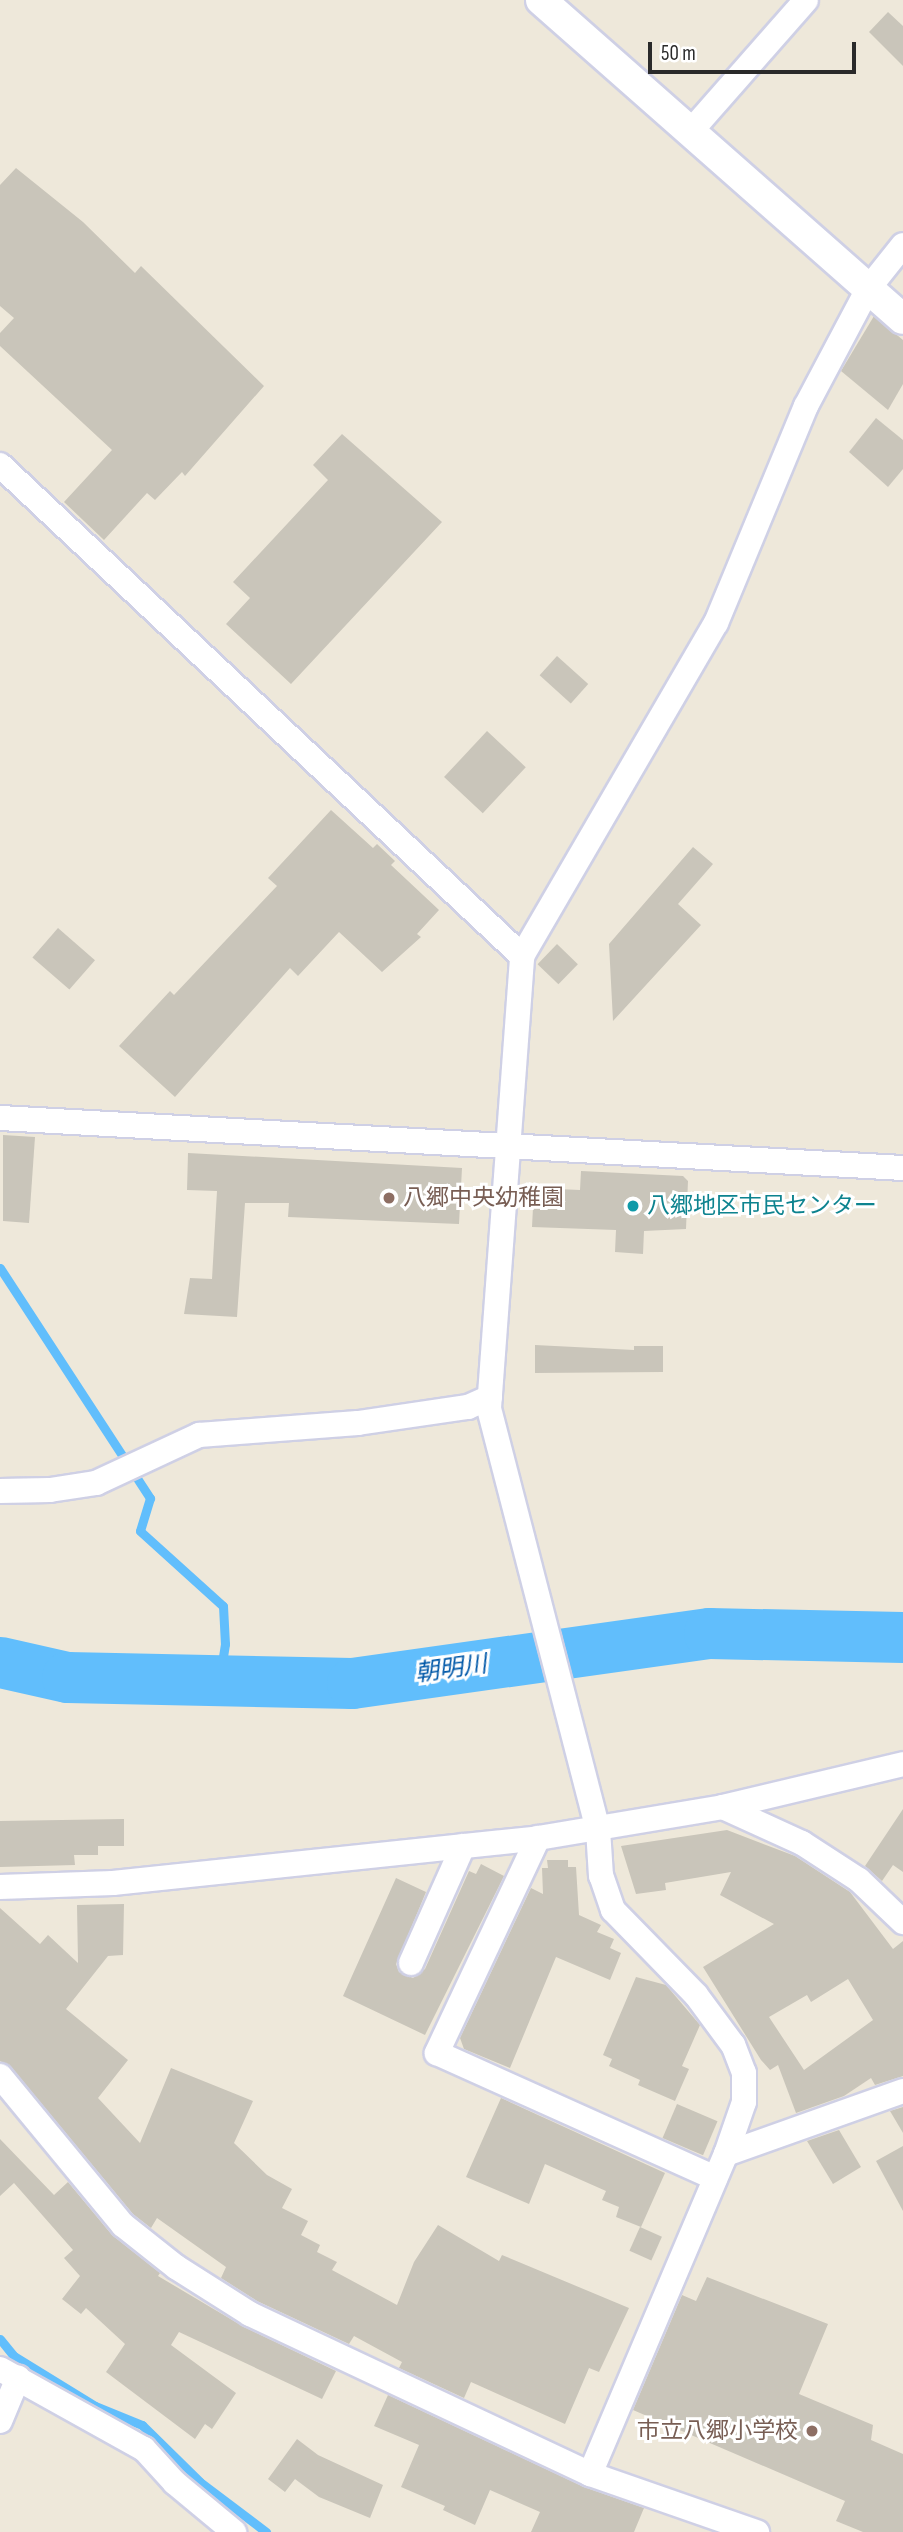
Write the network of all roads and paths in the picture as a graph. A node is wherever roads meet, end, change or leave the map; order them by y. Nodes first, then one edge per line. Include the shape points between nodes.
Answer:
1 (541, 0) edge
2 (806, 0) edge
3 (691, 131) junction
4 (903, 245) edge
5 (867, 289) junction
6 (903, 319) edge
7 (0, 465) edge
8 (522, 956) junction
9 (0, 1118) edge
10 (509, 1146) junction
11 (903, 1168) edge
12 (490, 1402) junction
13 (0, 1490) edge
14 (903, 1764) edge
15 (723, 1807) junction
16 (598, 1830) junction
17 (538, 1838) junction
18 (463, 1846) junction
19 (0, 1887) edge
20 (903, 1922) edge
21 (411, 1963) dead end
22 (0, 2076) edge
23 (903, 2091) edge
24 (726, 2154) junction
25 (715, 2178) junction
26 (9, 2374) edge
27 (0, 2421) edge
28 (590, 2474) junction
29 (234, 2532) edge
30 (757, 2532) edge

1 - 3 street
2 - 3 street
3 - 5 street
4 - 5 street
5 - 6 street
5 - 8 street via 806,406 716,623
7 - 8 street
8 - 10 street
9 - 10 street
10 - 11 street
10 - 12 street
12 - 13 street via 358,1423 199,1435 96,1483 50,1490
12 - 16 street
14 - 15 street
15 - 16 street
15 - 20 street via 814,1850 859,1880
16 - 17 street
16 - 24 street via 601,1876 613,1910 696,1995 733,2045 744,2073 744,2102
17 - 18 street
17 - 25 street via 437,2053
18 - 19 street via 113,1883
18 - 21 street
22 - 28 street via 123,2225 176,2267 250,2314
23 - 24 street
24 - 25 street
25 - 28 street
26 - 27 street
26 - 29 street via 144,2449 175,2483
28 - 30 street

